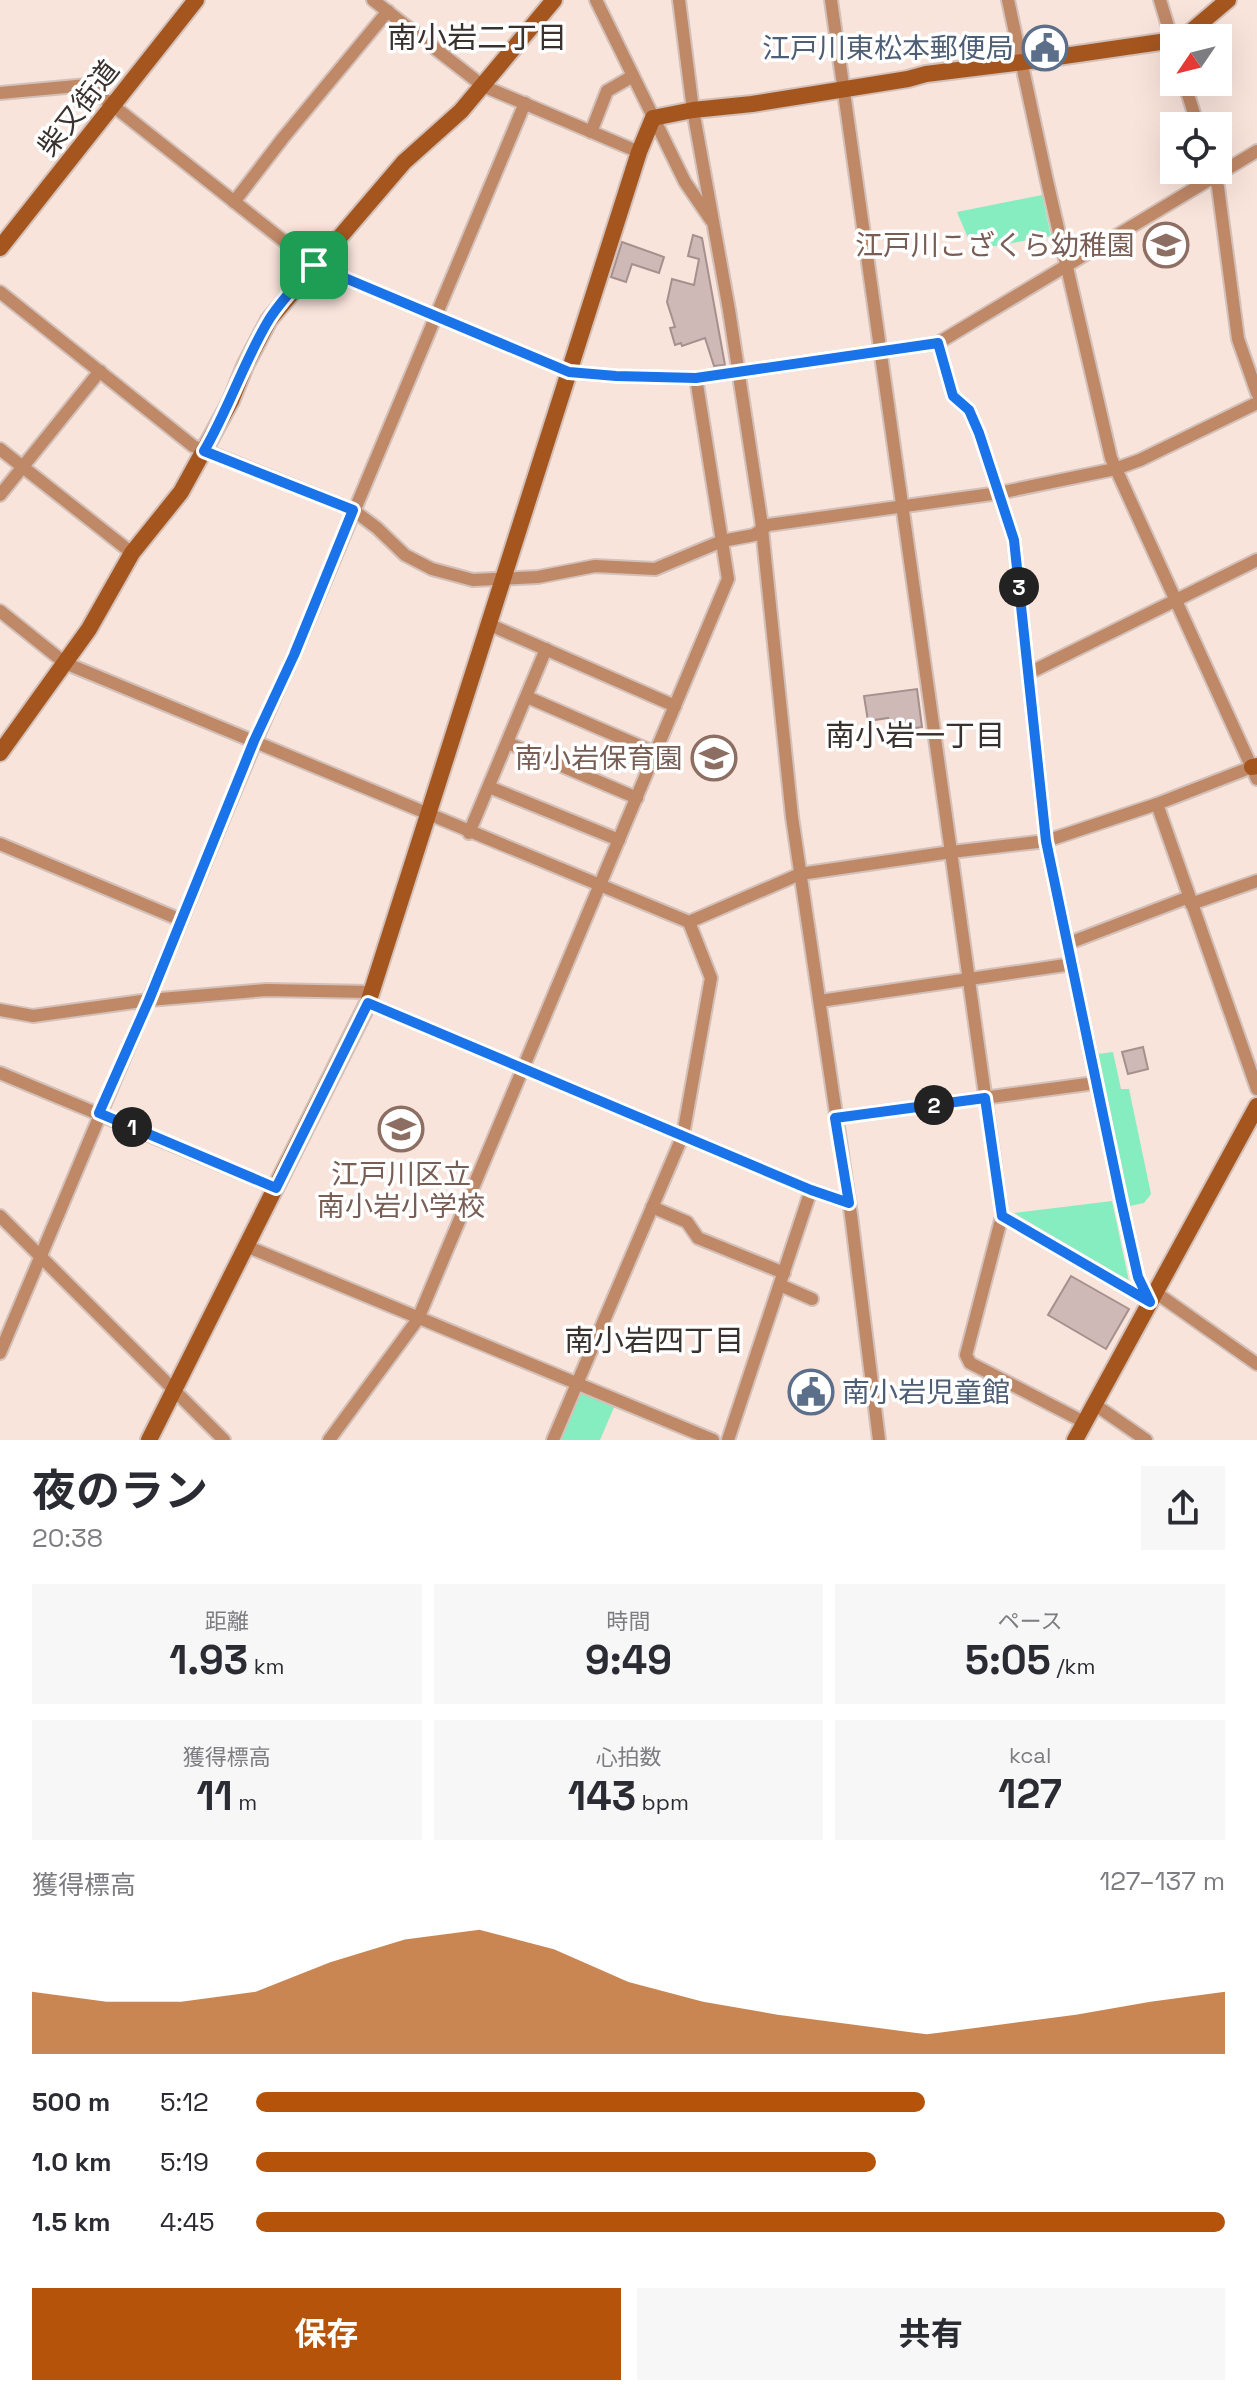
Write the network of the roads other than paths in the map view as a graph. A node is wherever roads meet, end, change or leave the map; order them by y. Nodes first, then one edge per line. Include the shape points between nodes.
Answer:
1 (196, 0) edge
2 (373, 0) edge
3 (554, 0) edge
4 (596, 0) edge
5 (679, 0) edge
6 (831, 0) edge
7 (1008, 0) edge
8 (1160, 0) edge
9 (1228, 0) edge
10 (388, 11) junction
11 (1169, 24) edge
12 (1200, 24) edge
13 (1160, 43) edge
14 (1023, 62) junction
15 (633, 76) junction
16 (483, 86) junction
17 (843, 88) junction
18 (0, 93) edge
19 (525, 103) junction
20 (113, 107) junction
21 (693, 110) junction
22 (653, 118) junction
23 (591, 132) junction
24 (1257, 151) edge
25 (639, 152) junction
26 (1232, 164) edge
27 (1195, 184) edge
28 (1217, 184) edge
29 (234, 202) junction
30 (714, 224) junction
31 (0, 248) edge
32 (1067, 263) junction
33 (314, 265) junction
34 (0, 292) edge
35 (436, 314) junction
36 (938, 343) junction
37 (881, 352) junction
38 (100, 371) junction
39 (569, 372) junction
40 (737, 372) junction
41 (696, 378) junction
42 (1257, 393) edge
43 (1257, 403) edge
44 (0, 449) edge
45 (204, 451) junction
46 (22, 467) junction
47 (1115, 469) junction
48 (999, 493) junction
49 (0, 495) edge
50 (902, 505) junction
51 (353, 510) junction
52 (762, 530) junction
53 (722, 541) junction
54 (132, 553) junction
55 (1257, 560) edge
56 (503, 579) junction
57 (1174, 601) junction
58 (0, 611) edge
59 (488, 624) junction
60 (546, 649) junction
61 (65, 663) junction
62 (1029, 673) junction
63 (527, 697) junction
64 (675, 706) junction
65 (254, 741) junction
66 (508, 743) junction
67 (0, 753) edge
68 (656, 753) junction
69 (1255, 771) edge
70 (489, 787) junction
71 (637, 798) junction
72 (1157, 804) junction
73 (428, 815) junction
74 (469, 833) junction
75 (619, 840) junction
76 (1046, 841) junction
77 (1, 846) edge
78 (951, 852) junction
79 (800, 874) junction
80 (1257, 881) edge
81 (600, 886) junction
82 (1190, 901) junction
83 (181, 920) junction
84 (689, 922) junction
85 (1069, 943) junction
86 (1072, 964) junction
87 (969, 979) junction
88 (370, 997) junction
89 (149, 1000) junction
90 (820, 1001) junction
91 (0, 1010) edge
92 (522, 1067) junction
93 (0, 1073) edge
94 (1095, 1083) junction
95 (1257, 1089) edge
96 (985, 1098) junction
97 (1257, 1106) edge
98 (99, 1113) junction
99 (835, 1118) junction
100 (683, 1135) junction
101 (276, 1188) junction
102 (811, 1190) junction
103 (849, 1203) junction
104 (652, 1207) junction
105 (0, 1216) edge
106 (1002, 1216) junction
107 (246, 1246) junction
108 (40, 1256) junction
109 (782, 1279) junction
110 (1152, 1297) junction
111 (812, 1299) dead end
112 (418, 1319) junction
113 (0, 1353) edge
114 (1257, 1364) edge
115 (577, 1383) junction
116 (174, 1390) junction
117 (1094, 1404) junction
118 (1084, 1422) junction
119 (149, 1440) edge
120 (224, 1440) edge
121 (329, 1440) edge
122 (553, 1440) edge
123 (713, 1440) edge
124 (728, 1440) edge
125 (879, 1440) edge
126 (1075, 1440) edge
127 (1146, 1440) edge

1 - 20 street, 柴又街道
2 - 10 street
3 - 16 street
4 - 15 street
5 - 21 street
6 - 17 street
7 - 14 street
8 - 11 street
9 - 12 street
10 - 16 street
10 - 29 street
13 - 14 street
14 - 17 street
14 - 32 street
15 - 22 street
15 - 23 street via 607,91
16 - 19 street
16 - 33 street via 404,162
17 - 21 street
17 - 37 street
18 - 20 street via 87,85
19 - 23 street
19 - 35 street
20 - 29 street
20 - 31 street, 柴又街道
21 - 22 street
21 - 30 street
22 - 25 street
22 - 30 street via 685,182
23 - 25 street
24 - 26 street
25 - 39 street
27 - 32 street
28 - 42 street via 1238,339
29 - 33 street
30 - 40 street
32 - 36 street
32 - 47 street
33 - 35 street
33 - 45 street via 269,320
34 - 38 street
35 - 39 street
35 - 51 street
36 - 37 street
36 - 48 street via 953,396 969,410
37 - 40 street
37 - 50 street
38 - 45 street
38 - 46 street
39 - 41 street
39 - 56 street
40 - 41 street
40 - 52 street
41 - 53 street
43 - 47 street
44 - 46 street
45 - 51 street
45 - 54 street via 181,492
46 - 49 street
46 - 54 street
47 - 48 street
47 - 57 street
48 - 50 street
48 - 62 street via 1014,540
50 - 52 street
50 - 78 street
51 - 56 street via 405,555 432,569 473,580
51 - 65 street
52 - 53 street
52 - 79 street
53 - 56 street via 655,569 595,566
53 - 64 street via 728,579
54 - 61 street
55 - 57 street
56 - 59 street
57 - 62 street
57 - 69 street
58 - 61 street
59 - 60 street
59 - 73 street
60 - 63 street
60 - 64 street
61 - 65 street
61 - 67 street
62 - 76 street
63 - 66 street
63 - 68 street
64 - 68 street
65 - 73 street
65 - 83 street
66 - 70 street
66 - 71 street
68 - 71 street
69 - 72 street
70 - 74 street
70 - 75 street
71 - 75 street
72 - 76 street
72 - 82 street
73 - 74 street
73 - 88 street
74 - 81 street
75 - 81 street
76 - 78 street
76 - 85 street
77 - 83 street
78 - 79 street
78 - 87 street
79 - 84 street
79 - 90 street
80 - 82 street
81 - 84 street
81 - 92 street
82 - 85 street
82 - 95 street
83 - 89 street
84 - 100 street via 711,978
85 - 86 street
86 - 87 street
86 - 94 street
87 - 90 street
87 - 96 street
88 - 89 street via 266,990
88 - 92 street
88 - 101 street
89 - 91 street via 33,1016
89 - 98 street
90 - 99 street
92 - 100 street
92 - 112 street
93 - 98 street
94 - 96 street
94 - 110 street via 1138,1277
96 - 99 street
96 - 106 street
97 - 110 street
98 - 101 street
98 - 108 street
99 - 103 street
100 - 102 street
100 - 104 street
101 - 107 street
102 - 103 street
102 - 109 street
103 - 125 street
104 - 109 street via 687,1222 698,1238
104 - 115 street
105 - 108 street
106 - 110 street
106 - 118 street via 966,1355 970,1363
107 - 112 street
107 - 116 street
108 - 113 street
108 - 116 street
109 - 111 street
109 - 124 street
110 - 114 street
110 - 117 street
112 - 115 street
112 - 121 street
115 - 122 street
115 - 123 street
116 - 119 street
116 - 120 street
117 - 118 street
117 - 127 street
118 - 126 street

